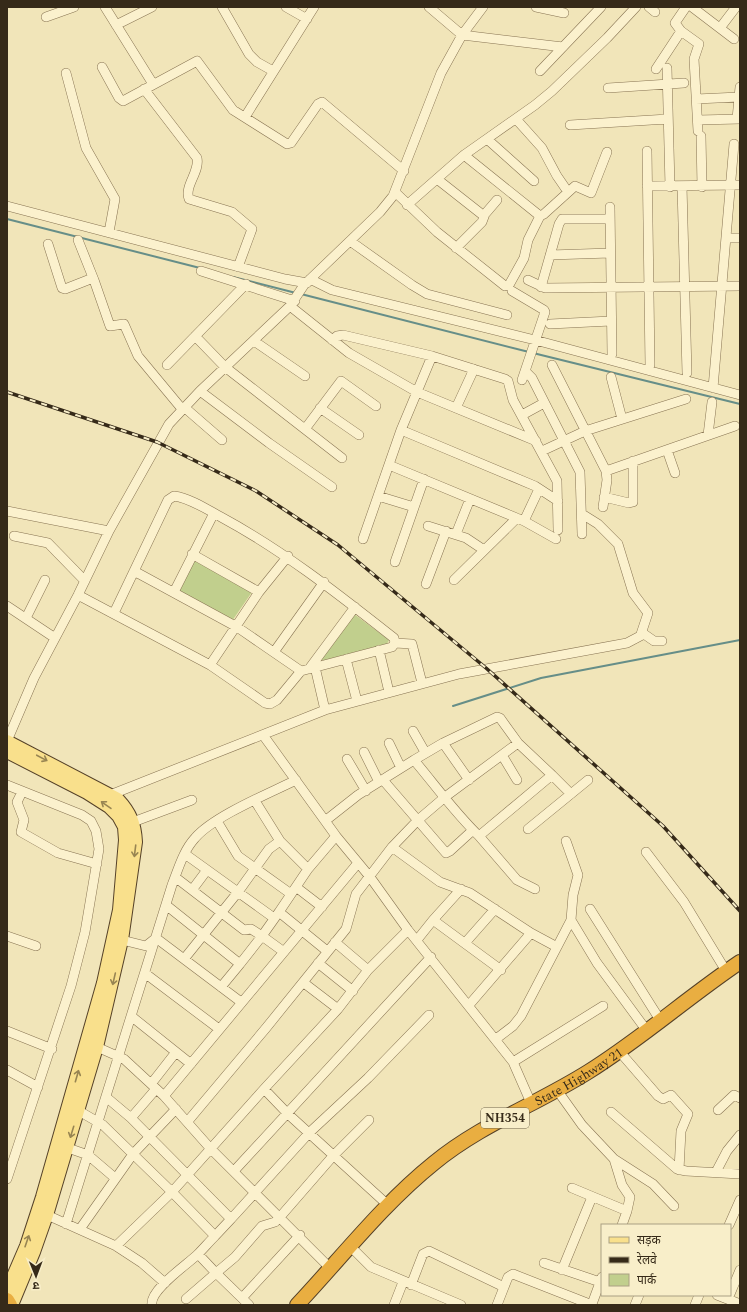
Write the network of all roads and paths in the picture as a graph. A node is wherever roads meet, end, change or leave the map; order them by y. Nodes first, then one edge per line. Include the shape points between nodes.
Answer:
1 (74, 7) edge
2 (105, 7) edge
3 (152, 7) edge
4 (222, 7) edge
5 (286, 7) edge
6 (314, 7) edge
7 (429, 7) edge
8 (483, 7) edge
9 (536, 7) edge
10 (601, 7) edge
11 (636, 7) edge
12 (736, 7) edge
13 (686, 8) edge
14 (564, 13) dead end
15 (46, 17) dead end
16 (307, 19) junction
17 (116, 25) junction
18 (720, 28) junction
19 (681, 31) junction
20 (462, 35) junction
21 (734, 39) dead end
22 (563, 48) junction
23 (102, 67) dead end
24 (667, 68) dead end
25 (656, 69) dead end
26 (273, 71) junction
27 (540, 71) dead end
28 (66, 73) dead end
29 (684, 83) dead end
30 (153, 84) junction
31 (667, 84) junction
32 (740, 87) edge
33 (608, 88) dead end
34 (144, 90) junction
35 (739, 93) edge
36 (696, 99) junction
37 (245, 117) junction
38 (516, 119) junction
39 (668, 119) junction
40 (738, 119) edge
41 (698, 120) junction
42 (570, 125) dead end
43 (487, 139) junction
44 (734, 144) dead end
45 (647, 151) dead end
46 (607, 152) dead end
47 (464, 155) junction
48 (404, 171) junction
49 (437, 179) junction
50 (534, 181) dead end
51 (736, 185) edge
52 (647, 186) junction
53 (670, 186) junction
54 (682, 186) junction
55 (702, 187) junction
56 (395, 192) junction
57 (568, 192) junction
58 (497, 200) dead end
59 (407, 205) junction
60 (7, 206) edge
61 (610, 207) dead end
62 (484, 216) junction
63 (540, 216) junction
64 (610, 219) junction
65 (109, 232) junction
66 (726, 238) junction
67 (740, 238) edge
68 (78, 240) dead end
69 (350, 241) junction
70 (48, 244) dead end
71 (456, 248) junction
72 (610, 253) junction
73 (550, 255) junction
74 (238, 267) junction
75 (201, 271) dead end
76 (93, 278) junction
77 (528, 280) dead end
78 (307, 282) junction
79 (246, 284) junction
80 (723, 286) junction
81 (740, 286) edge
82 (541, 287) junction
83 (685, 287) junction
84 (610, 288) junction
85 (649, 288) junction
86 (512, 291) dead end
87 (294, 301) junction
88 (480, 308) junction
89 (507, 315) dead end
90 (611, 321) junction
91 (550, 324) dead end
92 (475, 325) junction
93 (195, 336) junction
94 (332, 340) junction
95 (254, 341) junction
96 (535, 341) junction
97 (612, 354) dead end
98 (432, 356) junction
99 (167, 365) dead end
100 (552, 365) dead end
101 (650, 365) dead end
102 (225, 367) junction
103 (474, 370) junction
104 (525, 371) junction
105 (687, 374) dead end
106 (304, 376) dead end
107 (611, 376) dead end
108 (522, 380) dead end
109 (713, 388) junction
110 (200, 391) junction
111 (416, 392) junction
112 (740, 395) edge
113 (686, 399) dead end
114 (712, 402) dead end
115 (544, 403) junction
116 (376, 406) dead end
117 (183, 408) junction
118 (320, 408) junction
119 (456, 408) junction
120 (522, 415) junction
121 (622, 419) junction
122 (735, 426) dead end
123 (305, 429) junction
124 (401, 430) junction
125 (585, 430) junction
126 (359, 435) dead end
127 (708, 435) junction
128 (222, 440) dead end
129 (564, 440) junction
130 (536, 441) junction
131 (667, 450) junction
132 (542, 451) junction
133 (342, 458) dead end
134 (633, 461) junction
135 (389, 465) junction
136 (606, 471) junction
137 (675, 472) dead end
138 (424, 479) junction
139 (332, 487) dead end
140 (539, 489) junction
141 (378, 496) junction
142 (470, 499) junction
143 (558, 501) junction
144 (414, 507) junction
145 (7, 511) edge
146 (214, 513) junction
147 (582, 514) junction
148 (521, 520) junction
149 (428, 526) dead end
150 (109, 531) junction
151 (446, 531) junction
152 (456, 534) junction
153 (582, 534) dead end
154 (14, 536) dead end
155 (363, 539) dead end
156 (484, 550) junction
157 (192, 554) junction
158 (288, 556) junction
159 (395, 562) dead end
160 (134, 571) junction
161 (45, 580) dead end
162 (454, 580) dead end
163 (85, 581) junction
164 (324, 582) junction
165 (426, 584) dead end
166 (174, 592) junction
167 (259, 592) junction
168 (78, 595) junction
169 (7, 606) edge
170 (355, 607) junction
171 (114, 613) junction
172 (26, 618) junction
173 (237, 627) junction
174 (641, 634) junction
175 (55, 638) junction
176 (662, 642) dead end
177 (395, 643) junction
178 (379, 650) junction
179 (274, 652) junction
180 (346, 659) junction
181 (210, 665) junction
182 (308, 669) junction
183 (422, 683) junction
184 (389, 692) junction
185 (358, 701) junction
186 (325, 710) junction
187 (413, 731) dead end
188 (264, 735) junction
189 (7, 741) edge
190 (389, 743) dead end
191 (444, 743) junction
192 (518, 743) junction
193 (7, 752) edge
194 (364, 752) dead end
195 (425, 752) junction
196 (502, 755) junction
197 (347, 759) dead end
198 (414, 760) junction
199 (400, 768) junction
200 (552, 774) junction
201 (296, 780) junction
202 (469, 780) junction
203 (517, 780) dead end
204 (588, 780) dead end
205 (381, 781) junction
206 (7, 784) edge
207 (366, 791) junction
208 (22, 792) junction
209 (571, 794) junction
210 (110, 795) junction
211 (445, 797) junction
212 (192, 800) dead end
213 (254, 801) junction
214 (418, 820) junction
215 (217, 821) junction
216 (325, 821) junction
217 (133, 822) junction
218 (528, 829) dead end
219 (476, 833) junction
220 (336, 836) junction
221 (280, 841) junction
222 (566, 841) dead end
223 (392, 847) junction
224 (646, 852) dead end
225 (186, 854) junction
226 (358, 863) junction
227 (97, 864) junction
228 (255, 868) junction
229 (308, 869) junction
230 (207, 870) junction
231 (370, 876) junction
232 (175, 877) junction
233 (535, 889) dead end
234 (192, 890) junction
235 (293, 890) junction
236 (461, 890) junction
237 (238, 892) junction
238 (166, 905) junction
239 (322, 907) junction
240 (590, 909) dead end
241 (495, 910) junction
242 (221, 912) junction
243 (277, 915) junction
244 (433, 920) junction
245 (571, 920) junction
246 (303, 930) junction
247 (408, 930) junction
248 (531, 933) junction
249 (203, 935) junction
250 (7, 936) edge
251 (262, 936) junction
252 (156, 938) junction
253 (122, 940) junction
254 (417, 940) junction
255 (335, 942) junction
256 (465, 943) junction
257 (36, 946) dead end
258 (557, 947) junction
259 (328, 951) junction
260 (284, 952) junction
261 (431, 957) junction
262 (184, 960) junction
263 (740, 962) edge
264 (318, 963) junction
265 (240, 964) junction
266 (368, 970) junction
267 (501, 970) junction
268 (726, 971) junction
269 (146, 974) junction
270 (304, 982) junction
271 (221, 987) junction
272 (353, 991) junction
273 (241, 1002) junction
274 (469, 1005) junction
275 (603, 1006) dead end
276 (338, 1009) junction
277 (429, 1015) dead end
278 (131, 1016) junction
279 (660, 1020) junction
280 (219, 1030) junction
281 (7, 1031) edge
282 (647, 1031) junction
283 (496, 1039) junction
284 (97, 1047) junction
285 (52, 1049) junction
286 (619, 1051) junction
287 (176, 1052) junction
288 (118, 1055) junction
289 (513, 1062) junction
290 (191, 1064) junction
291 (7, 1070) edge
292 (38, 1087) junction
293 (154, 1087) junction
294 (264, 1089) junction
295 (557, 1090) junction
296 (164, 1096) junction
297 (106, 1097) junction
298 (740, 1098) edge
299 (531, 1103) junction
300 (176, 1109) junction
301 (718, 1110) dead end
302 (79, 1111) junction
303 (611, 1112) dead end
304 (288, 1114) junction
305 (131, 1118) junction
306 (370, 1120) dead end
307 (98, 1121) junction
308 (188, 1121) junction
309 (310, 1132) junction
310 (740, 1134) edge
311 (149, 1136) junction
312 (68, 1148) junction
313 (210, 1148) junction
314 (133, 1154) junction
315 (88, 1155) junction
316 (333, 1156) junction
317 (614, 1159) junction
318 (10, 1165) edge
319 (679, 1170) junction
320 (234, 1171) junction
321 (716, 1172) junction
322 (188, 1174) junction
323 (740, 1174) edge
324 (115, 1178) junction
325 (7, 1179) edge
326 (572, 1188) dead end
327 (172, 1192) junction
328 (255, 1193) junction
329 (592, 1197) junction
330 (740, 1200) edge
331 (389, 1206) junction
332 (674, 1206) dead end
333 (627, 1211) junction
334 (47, 1215) junction
335 (280, 1217) junction
336 (231, 1219) junction
337 (66, 1224) junction
338 (622, 1224) edge
339 (729, 1224) edge
340 (80, 1229) junction
341 (300, 1235) junction
342 (215, 1236) junction
343 (116, 1246) junction
344 (351, 1247) junction
345 (198, 1254) junction
346 (544, 1263) dead end
347 (331, 1269) junction
348 (562, 1270) junction
349 (740, 1270) edge
350 (216, 1272) junction
351 (601, 1280) edge
352 (165, 1283) junction
353 (407, 1284) junction
354 (504, 1287) junction
355 (7, 1290) edge
356 (731, 1291) edge
357 (729, 1296) edge
358 (186, 1298) dead end
359 (242, 1298) junction
360 (7, 1300) edge
361 (451, 1303) edge
362 (592, 1304) edge
363 (740, 1304) edge
364 (11, 1305) edge
365 (152, 1305) edge
366 (249, 1305) edge
367 (297, 1305) edge
368 (394, 1305) edge
369 (461, 1305) edge
370 (497, 1305) edge

1 - 15 street
2 - 17 street
3 - 17 street
4 - 26 street via 249,54
5 - 16 street
6 - 16 street
7 - 20 street
8 - 20 street
9 - 14 street
10 - 22 street
11 - 38 street via 575,70
12 - 18 street
13 - 18 street
13 - 19 street via 675,23
16 - 26 street
17 - 30 street
18 - 21 street
19 - 25 street
19 - 36 street via 699,44 694,57
20 - 22 street
20 - 48 street via 441,73
22 - 27 street
23 - 34 street via 121,101
24 - 31 street
26 - 37 street
28 - 65 street via 86,148 115,199
29 - 31 street
30 - 34 street
30 - 37 street via 197,61 230,107
31 - 33 street
31 - 39 street
32 - 35 street
34 - 74 street via 197,158 189,198 232,212 250,227 251,232
35 - 36 street
35 - 40 street
36 - 41 street
37 - 48 street via 289,144 322,102
38 - 43 street
38 - 57 street via 542,148
39 - 42 street
39 - 53 street
40 - 41 street
41 - 55 street
43 - 47 street
43 - 50 street
44 - 51 street
45 - 52 street
46 - 57 street via 591,192 576,186
47 - 49 street
47 - 63 street
48 - 56 street
49 - 59 street
49 - 62 street
51 - 55 street
51 - 66 street
52 - 53 street
52 - 85 street
53 - 54 street
54 - 55 street
54 - 83 street
56 - 59 street
56 - 69 street via 380,212
57 - 63 street
58 - 62 street
59 - 71 street
60 - 65 street
61 - 64 street
62 - 71 street via 482,222
63 - 71 street via 528,240 524,258 509,285 505,286
64 - 72 street
64 - 73 street via 562,219
65 - 74 street
66 - 67 street
66 - 80 street
68 - 76 street
69 - 78 street
69 - 88 street via 419,290
70 - 76 street via 62,288
72 - 73 street
72 - 84 street
73 - 82 street
74 - 78 street
75 - 79 street
76 - 117 street via 110,326 124,324 138,356
77 - 82 street
78 - 87 street
78 - 92 street
79 - 87 street
79 - 93 street
80 - 81 street
80 - 83 street
80 - 109 street
82 - 84 street
83 - 85 street
83 - 105 street
84 - 85 street
84 - 90 street
85 - 101 street
86 - 96 street via 544,310
87 - 94 street
87 - 95 street
88 - 89 street
88 - 92 street
90 - 91 street
90 - 97 street
92 - 96 street
93 - 99 street
93 - 102 street
94 - 98 street via 337,336 343,336
94 - 111 street via 360,360
95 - 102 street
95 - 106 street
96 - 104 street
96 - 109 street
98 - 103 street
98 - 111 street
100 - 125 street
102 - 110 street
102 - 123 street
103 - 119 street
103 - 120 street via 508,381 512,398
104 - 108 street
104 - 115 street via 532,378
107 - 121 street
109 - 112 street
110 - 117 street
110 - 139 street
111 - 119 street
111 - 124 street
113 - 121 street
114 - 127 street
115 - 120 street
115 - 129 street
116 - 118 street via 342,381
117 - 128 street
117 - 150 street via 157,442
118 - 123 street
118 - 126 street
119 - 130 street
120 - 130 street
121 - 125 street
122 - 127 street
123 - 133 street
124 - 135 street
124 - 140 street
125 - 129 street
125 - 136 street
127 - 131 street
129 - 132 street
129 - 147 street via 581,476
130 - 132 street
131 - 134 street
131 - 137 street
132 - 143 street via 557,481
134 - 136 street
134 - 136 street via 633,502 603,502
135 - 138 street
135 - 141 street
138 - 142 street
138 - 144 street
140 - 143 street
140 - 148 street
141 - 144 street
141 - 155 street
142 - 148 street
142 - 152 street
143 - 148 street via 557,534
144 - 159 street
145 - 150 street
146 - 157 street
146 - 158 street
146 - 160 street via 179,496 171,496
147 - 153 street
147 - 174 street via 598,524 618,544 633,593 648,612
148 - 156 street
149 - 151 street
150 - 163 street
151 - 152 street
151 - 165 street
152 - 156 street
154 - 163 street via 48,544
156 - 162 street
157 - 166 street
157 - 167 street
158 - 164 street
158 - 167 street
160 - 166 street
160 - 171 street
161 - 172 street
163 - 168 street
164 - 170 street
164 - 179 street
166 - 173 street
167 - 173 street
168 - 171 street
168 - 175 street
169 - 172 street
170 - 177 street via 394,638
170 - 182 street
171 - 181 street
172 - 175 street
173 - 179 street
173 - 181 street
174 - 176 street
174 - 183 street via 627,643 504,664
175 - 189 street via 34,678
177 - 178 street
177 - 183 street via 412,644
178 - 180 street
178 - 184 street
179 - 182 street
180 - 182 street
180 - 185 street
181 - 182 street via 270,704
182 - 186 street
183 - 184 street
184 - 185 street
185 - 186 street
186 - 188 street
187 - 195 street
188 - 201 street
188 - 210 street
189 -> 210 main road
190 - 199 street
191 - 192 street via 496,717 500,718
191 - 195 street
191 - 202 street
192 - 196 street
192 - 200 street
355 -> 193 main road via 26,1246 42,1197 103,983 119,910 125,840 124,827 109,807
194 - 205 street
195 - 198 street
196 - 202 street
196 - 203 street
197 - 207 street
198 - 199 street
198 - 211 street
199 - 205 street
200 - 209 street
200 - 219 street
201 - 213 street
201 - 216 street
202 - 211 street
204 - 209 street
205 - 207 street
205 - 214 street
206 - 208 street
207 - 216 street
208 - 227 street via 66,808 90,822 96,831 98,841
208 - 227 street via 17,802 24,820 21,832 64,856
209 - 218 street
210 - 217 main road via 124,805
211 - 214 street
211 - 219 street
212 - 217 street
213 - 215 street
213 - 221 street
214 - 219 street via 446,853
214 - 223 street
215 - 225 street via 194,839
215 - 228 street via 235,852
216 - 220 street
217 -> 253 main road via 136,842
219 - 233 street via 517,880
220 - 226 street
220 - 229 street
221 - 228 street via 269,849
221 - 229 street
222 - 245 street via 578,875
223 - 231 street
223 - 236 street via 440,882
224 - 268 street via 686,906
225 - 230 street
225 - 232 street
226 - 231 street
226 - 239 street
227 - 285 street via 72,986
228 - 235 street
228 - 237 street
229 - 235 street
230 - 234 street
230 - 237 street
231 - 247 street
231 - 255 street via 356,894 348,926
232 - 234 street
232 - 238 street
234 - 242 street
235 - 239 street
235 - 243 street
236 - 241 street
236 - 244 street
237 - 242 street
237 - 243 street
238 - 249 street
238 - 252 street
239 - 246 street
240 - 279 street
241 - 248 street
241 - 256 street
242 - 249 street
242 - 251 street via 244,930 251,929
243 - 246 street
243 - 251 street
244 - 254 street
244 - 256 street
245 - 258 street
245 - 282 street via 597,963
246 - 259 street
246 - 260 street
247 - 254 street
247 - 266 street
248 - 258 street
248 - 267 street
249 - 262 street
249 - 265 street
250 - 257 street
251 - 260 street
251 - 265 street
252 - 253 street via 146,946
252 - 262 street
252 - 269 street
253 -> 284 main road
254 - 261 street
255 - 259 street
255 - 266 street
256 - 267 street
258 - 283 street via 522,1016
259 - 264 street
260 - 273 street
261 - 274 street
261 - 304 street
262 - 271 street
263 - 268 highway, State Highway 21 / NH354
264 - 270 street
264 - 272 street
265 - 271 street
266 - 272 street
267 - 274 street
268 - 279 highway, State Highway 21 / NH354
269 - 278 street
269 - 280 street
270 - 276 street
270 - 308 street
271 - 273 street
272 - 276 street
273 - 280 street
274 - 283 street
275 - 289 street
276 - 294 street
277 - 309 street via 368,1078
278 - 287 street
278 - 288 street
279 - 282 highway, State Highway 21 / NH354
280 - 290 street
281 - 285 street
282 - 286 highway, State Highway 21 / NH354
283 - 289 street
284 - 288 street
284 - 302 main road
285 - 292 street
286 - 295 highway, State Highway 21 / NH354
286 - 319 street via 658,1096 663,1099 672,1095 688,1114 681,1132
287 - 290 street
287 - 293 street
288 - 293 street
288 - 297 street
289 - 299 street
290 - 296 street
291 - 292 street
292 - 318 street
293 - 296 street
293 - 305 street
294 - 304 street
294 - 313 street
295 - 299 highway, State Highway 21 / NH354
295 - 317 street via 582,1125
296 - 300 street
297 - 305 street
297 - 307 street
298 - 301 street via 734,1095
299 - 331 highway, State Highway 21 / NH354 via 464,1142 436,1162
300 - 308 street
300 - 311 street
302 - 307 street
302 -> 312 main road
303 - 319 street
304 - 309 street
304 - 320 street
305 - 311 street
306 - 316 street
307 - 314 street
307 - 315 street
308 - 313 street
309 - 316 street
309 - 328 street
310 - 321 street
311 - 314 street
311 - 322 street
312 - 315 street
312 - 334 main road
313 - 320 street
313 - 322 street
314 - 324 street
314 - 327 street
315 - 324 street
315 - 337 street
316 - 331 street
316 - 335 street
317 - 332 street via 653,1184
317 - 333 street via 622,1185 630,1197
318 - 325 street
319 - 321 street
320 - 328 street
321 - 323 street
322 - 327 street
322 - 336 street
324 - 340 street
326 - 329 street
327 - 342 street
327 - 343 street
328 - 335 street
328 - 336 street
329 - 333 street
329 - 348 street
330 - 339 street
331 - 344 highway, State Highway 21 / NH354
333 - 338 street
334 - 337 street
334 - 364 main road
335 - 341 street
335 - 350 street via 275,1222 262,1226 234,1257
336 - 342 street
337 - 340 street
340 - 343 street
341 - 347 street
341 - 359 street
342 - 345 street
343 - 352 street via 142,1263
344 - 347 highway, State Highway 21 / NH354
344 - 353 street via 371,1267
345 - 350 street
345 - 352 street
346 - 348 street
347 - 367 highway, State Highway 21 / NH354
348 - 351 street
349 - 356 street
350 - 358 street
350 - 359 street
351 - 362 street
352 - 365 street via 153,1297
353 - 354 street via 423,1254 429,1251
353 - 361 street
353 - 368 street
354 - 362 street via 508,1277 513,1274
354 - 370 street
357 - 363 street
359 - 366 street
360 - 364 highway
361 - 369 street

